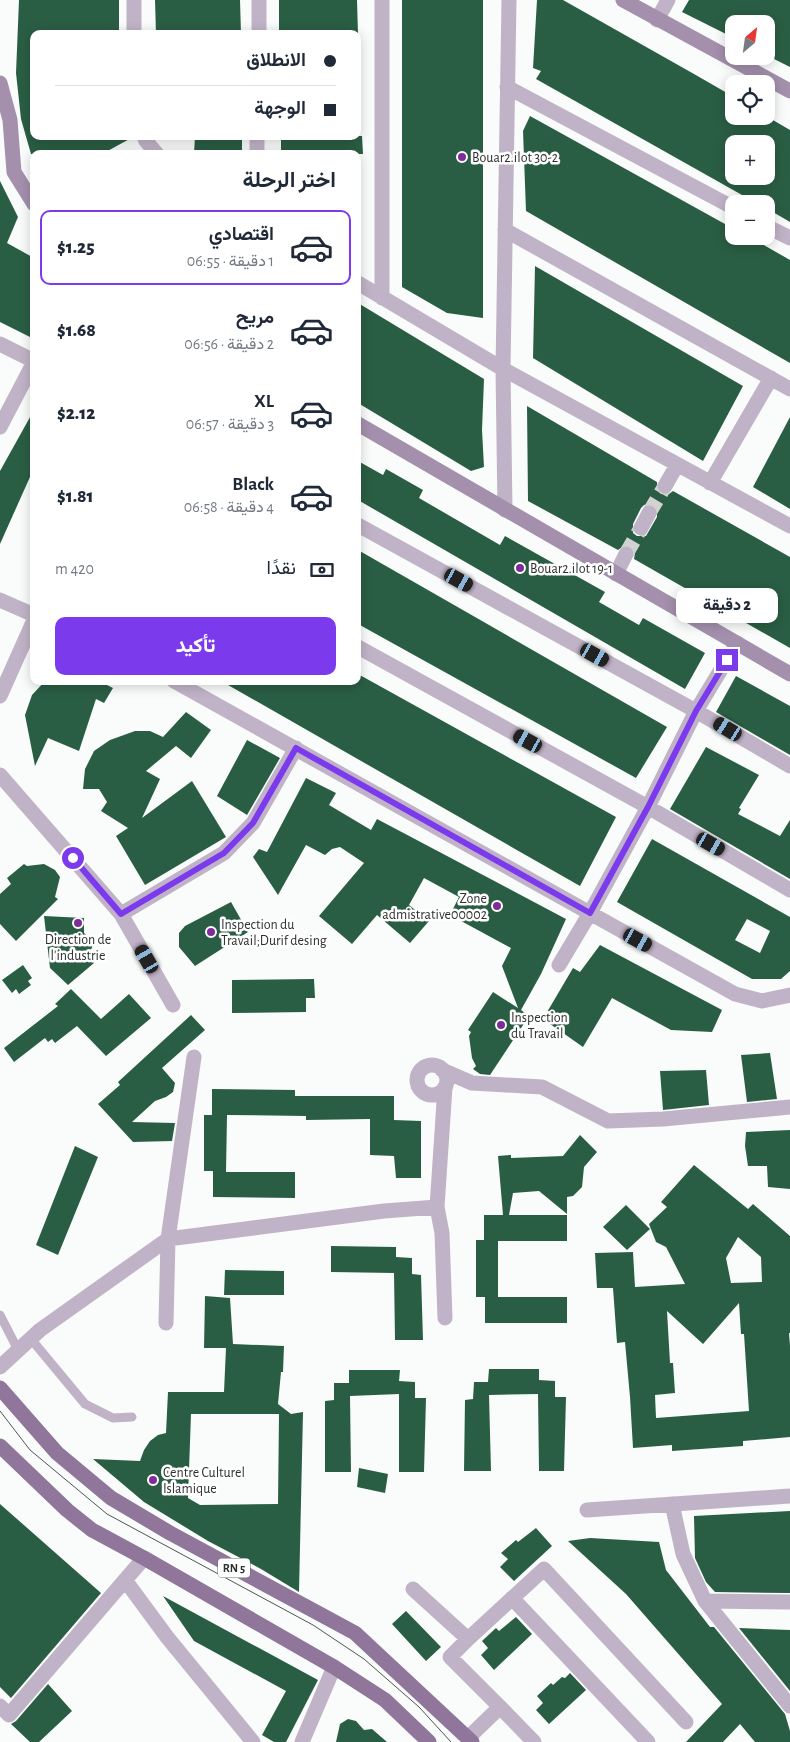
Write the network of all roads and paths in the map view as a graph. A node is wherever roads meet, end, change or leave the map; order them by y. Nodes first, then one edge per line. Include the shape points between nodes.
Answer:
1 (134, 0) edge
2 (259, 0) edge
3 (382, 0) edge
4 (509, 0) edge
5 (623, 0) edge
6 (668, 0) edge
7 (657, 20) junction
8 (134, 30) edge
9 (259, 30) edge
10 (0, 83) edge
11 (507, 87) junction
12 (790, 91) edge
13 (146, 140) edge
14 (154, 150) edge
15 (30, 198) edge
16 (725, 203) edge
17 (505, 230) junction
18 (775, 230) edge
19 (790, 238) edge
20 (361, 285) edge
21 (382, 298) junction
22 (0, 344) edge
23 (30, 359) edge
24 (30, 369) edge
25 (503, 369) junction
26 (771, 378) junction
27 (790, 389) edge
28 (361, 426) edge
29 (0, 427) edge
30 (677, 465) junction
31 (710, 483) junction
32 (665, 486) tunnel mouth
33 (506, 510) junction
34 (649, 513) tunnel mouth
35 (790, 526) edge
36 (361, 527) edge
37 (641, 528) tunnel mouth
38 (626, 554) tunnel mouth
39 (616, 574) junction
40 (0, 600) edge
41 (30, 613) edge
42 (30, 629) edge
43 (737, 643) junction
44 (361, 649) edge
45 (790, 674) edge
46 (181, 685) edge
47 (0, 696) edge
48 (696, 711) junction
49 (296, 748) junction
50 (790, 766) edge
51 (0, 775) edge
52 (648, 807) junction
53 (790, 890) edge
54 (590, 913) junction
55 (121, 914) junction
56 (559, 965) dead end
57 (790, 995) edge
58 (173, 1005) dead end
59 (194, 1057) dead end
60 (442, 1070) junction
61 (445, 1088) junction
62 (790, 1107) edge
63 (437, 1207) junction
64 (168, 1240) junction
65 (0, 1315) edge
66 (445, 1318) dead end
67 (166, 1323) dead end
68 (31, 1339) junction
69 (18, 1350) junction
70 (0, 1366) edge
71 (0, 1388) edge
72 (132, 1417) dead end
73 (0, 1446) edge
74 (790, 1496) edge
75 (672, 1504) junction
76 (587, 1510) dead end
77 (144, 1558) junction
78 (125, 1580) junction
79 (412, 1589) dead end
80 (512, 1598) junction
81 (705, 1601) junction
82 (790, 1602) edge
83 (468, 1640) junction
84 (334, 1667) junction
85 (0, 1706) edge
86 (790, 1706) edge
87 (500, 1707) junction
88 (686, 1722) dead end
89 (470, 1740) edge
90 (252, 1742) edge
91 (302, 1742) edge
92 (428, 1742) edge
93 (534, 1742) edge
94 (648, 1742) edge

1 - 8 street
2 - 9 street
3 - 21 street
4 - 11 street
5 - 7 street
6 - 7 street
7 - 12 street
10 - 15 street via 10,120 14,172
11 - 16 street
11 - 17 street
13 - 14 street
17 - 25 street
17 - 26 street
18 - 19 street
20 - 21 street
21 - 25 street
22 - 23 street
24 - 29 street
25 - 30 street
25 - 33 street
26 - 27 street
26 - 31 street
28 - 33 street
30 - 31 street
30 - 32 street
31 - 35 street
33 - 39 street
34 - 37 street
36 - 48 street
38 - 39 street
39 - 43 street
40 - 41 street
42 - 47 street
43 - 45 street
43 - 48 street
44 - 52 street
46 - 49 street
48 - 50 street
48 - 52 street
49 - 54 street
49 - 55 street via 253,823 224,853
51 - 55 street
52 - 53 street
52 - 54 street
54 - 56 street
54 - 57 street via 735,994 762,1001
55 - 58 street
59 - 64 street
60 - 61 street via 447,1078
60 - 61 street via 428,1065 416,1080 419,1090 428,1096
60 - 62 street via 472,1083 542,1087 608,1121
61 - 63 street
63 - 64 street
63 - 66 street via 442,1233
64 - 67 street
64 - 68 street
65 - 69 lane
68 - 69 street
68 - 72 lane via 84,1404 113,1418
69 - 70 street
71 - 89 main road, RN 5 via 57,1453 111,1498 170,1534 355,1634
73 - 77 main road, RN 5 via 92,1530
74 - 75 street
75 - 76 street
75 - 81 street via 684,1554
77 - 78 street
77 - 84 main road, RN 5
78 - 85 street via 9,1715
78 - 90 street
79 - 83 street
80 - 83 street
80 - 88 street via 544,1569
80 - 94 street
81 - 82 street
81 - 86 street
83 - 87 street via 450,1657
84 - 91 street
84 - 92 main road, RN 5 via 385,1700
87 - 89 street
87 - 93 street

